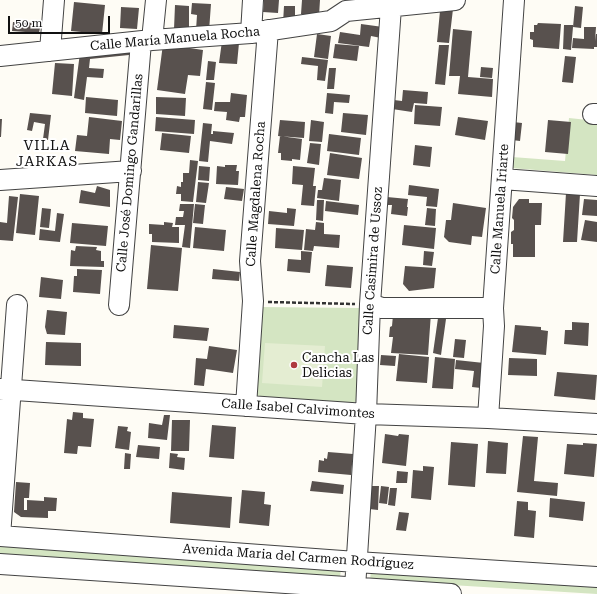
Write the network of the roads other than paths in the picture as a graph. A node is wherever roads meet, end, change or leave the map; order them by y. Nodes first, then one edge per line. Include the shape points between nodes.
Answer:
1 (54, 0) edge
2 (156, 0) edge
3 (254, 0) edge
4 (456, 0) edge
5 (514, 0) edge
6 (422, 2) edge
7 (345, 6) edge
8 (391, 7) junction
9 (259, 32) junction
10 (147, 41) junction
11 (50, 51) junction
12 (0, 56) edge
13 (131, 171) junction
14 (502, 179) junction
15 (0, 180) edge
16 (597, 186) edge
17 (370, 304) junction
18 (17, 305) dead end
19 (119, 305) dead end
20 (493, 308) junction
21 (5, 390) edge
22 (246, 406) junction
23 (366, 414) junction
24 (488, 418) junction
25 (597, 424) edge
26 (0, 536) edge
27 (356, 562) junction
28 (0, 564) edge
29 (597, 577) edge
30 (355, 588) junction
31 (389, 592) edge
32 (451, 594) edge

1 - 11 street
2 - 10 street, Calle José Domingo Gandarillas
3 - 9 street, Calle Magdalena Rocha
4 - 6 street
5 - 14 street, Calle Manuela Iriarte
6 - 8 street
7 - 8 street
7 - 9 street, Calle María Manuela Rocha via 331,21
8 - 17 street, Calle Casimira de Ussoz
9 - 10 street, Calle María Manuela Rocha
9 - 22 street, Calle Magdalena Rocha via 250,261 253,301
10 - 11 street, Calle María Manuela Rocha
10 - 13 street, Calle José Domingo Gandarillas
11 - 12 street, Calle María Manuela Rocha
13 - 15 street
13 - 19 street, Calle José Domingo Gandarillas
14 - 16 street
14 - 20 street, Calle Manuela Iriarte
17 - 20 street via 382,308
17 - 23 street, Calle Casimira de Ussoz
18 - 21 street
20 - 24 street, Calle Manuela Iriarte
21 - 22 street, Calle Isabel Calvimontes
21 - 26 street
22 - 23 street, Calle Isabel Calvimontes
23 - 24 street, Calle Isabel Calvimontes
23 - 27 street, Calle Casimira de Ussoz
24 - 25 street, Calle Isabel Calvimontes
26 - 27 street, Avenida Maria del Carmen Rodríguez
27 - 29 street, Avenida Maria del Carmen Rodríguez
27 - 30 street, Calle Casimira de Ussoz
28 - 30 street, Avenida Maria del Carmen Rodríguez
30 - 31 street, Avenida Maria del Carmen Rodríguez
31 - 32 street, Avenida Maria del Carmen Rodríguez

